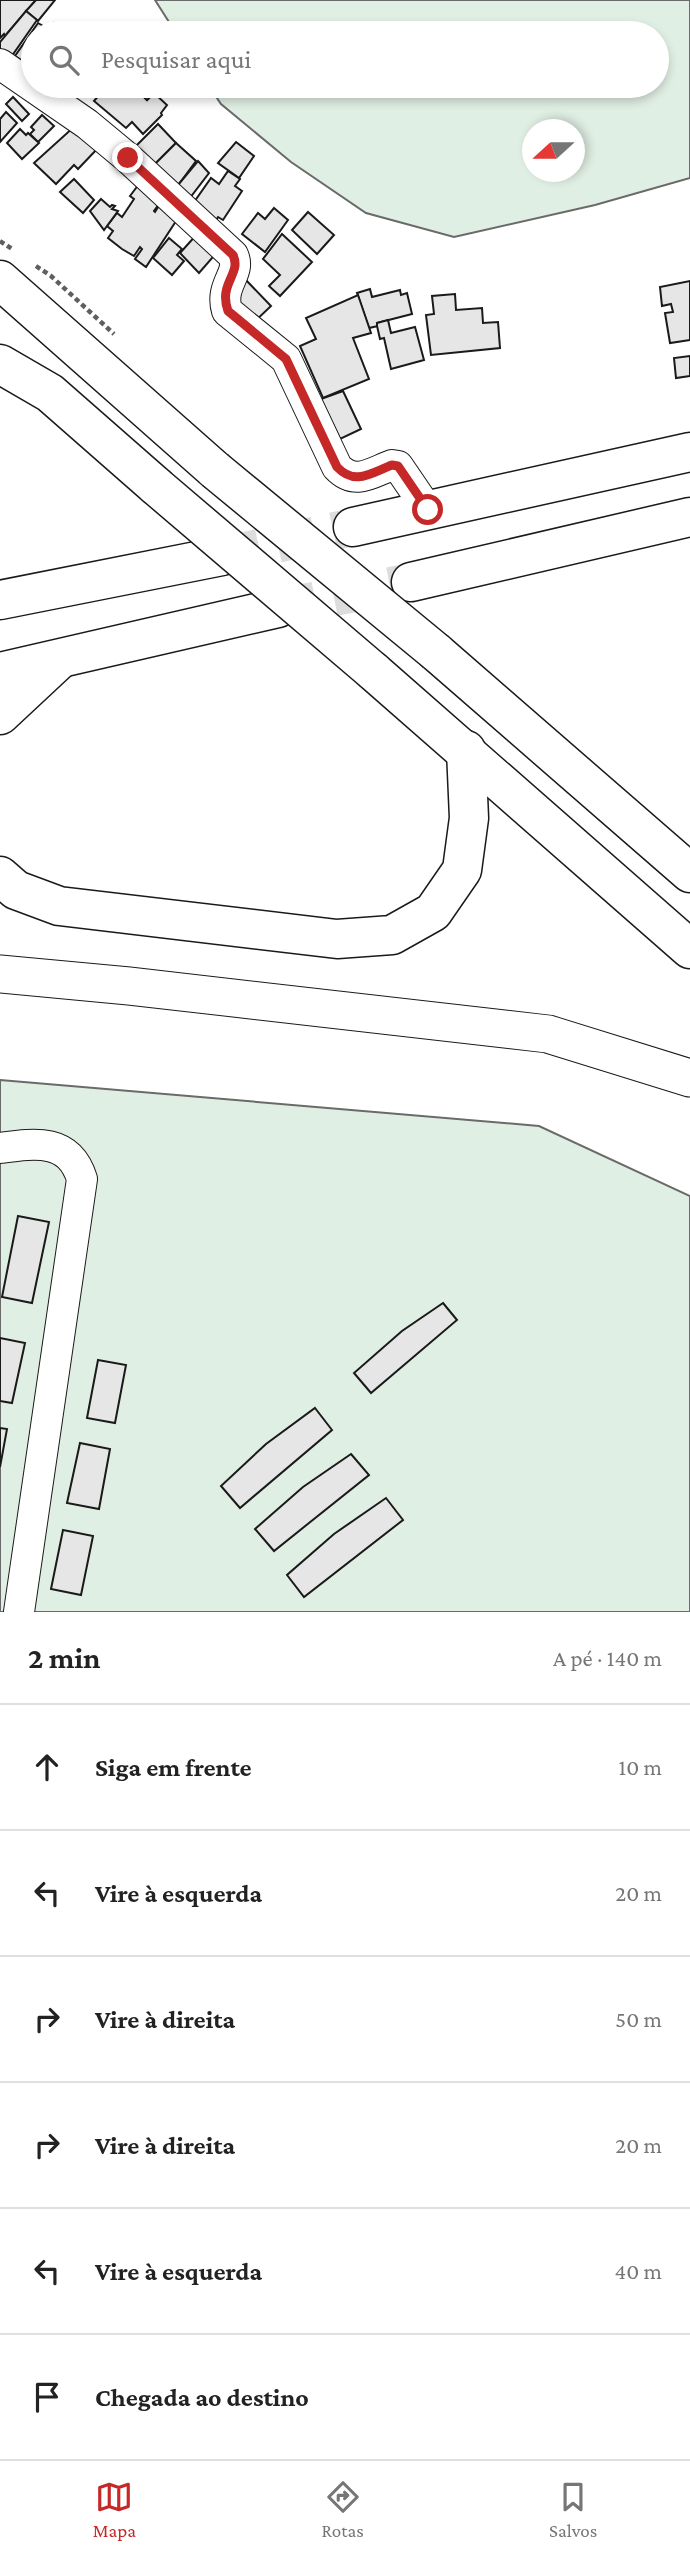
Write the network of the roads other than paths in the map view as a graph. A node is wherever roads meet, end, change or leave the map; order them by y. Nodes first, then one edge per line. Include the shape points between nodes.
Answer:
1 (0, 64) edge
2 (21, 79) edge
3 (48, 98) edge
4 (0, 280) edge
5 (0, 364) edge
6 (690, 452) edge
7 (428, 510) junction
8 (690, 516) edge
9 (644, 526) junction
10 (353, 527) tunnel mouth
11 (690, 527) edge
12 (222, 556) tunnel mouth
13 (411, 582) tunnel mouth
14 (0, 600) edge
15 (278, 608) tunnel mouth
16 (62, 656) junction
17 (0, 672) edge
18 (0, 715) edge
19 (466, 750) junction
20 (577, 776) junction
21 (690, 847) edge
22 (690, 873) edge
23 (0, 876) edge
24 (690, 949) edge
25 (0, 974) edge
26 (690, 1078) edge
27 (0, 1148) edge
28 (19, 1612) edge

1 - 2 street
3 - 7 street via 97,133 233,255 236,267 224,300 228,311 286,359 337,467 356,478 398,466
4 - 20 highway, bridge via 215,470 436,652
5 - 19 highway, bridge via 50,393
6 - 7 highway
7 - 10 highway
8 - 9 highway
9 - 11 highway
9 - 13 highway
12 - 14 highway
15 - 16 highway
16 - 17 highway
16 - 18 highway
19 - 23 highway via 469,818 462,870 433,912 392,935 337,939 59,906 16,890
19 - 24 highway
20 - 21 highway
20 - 22 highway
25 - 26 main road via 548,1034
27 - 28 street via 56,1147 78,1164 82,1179

